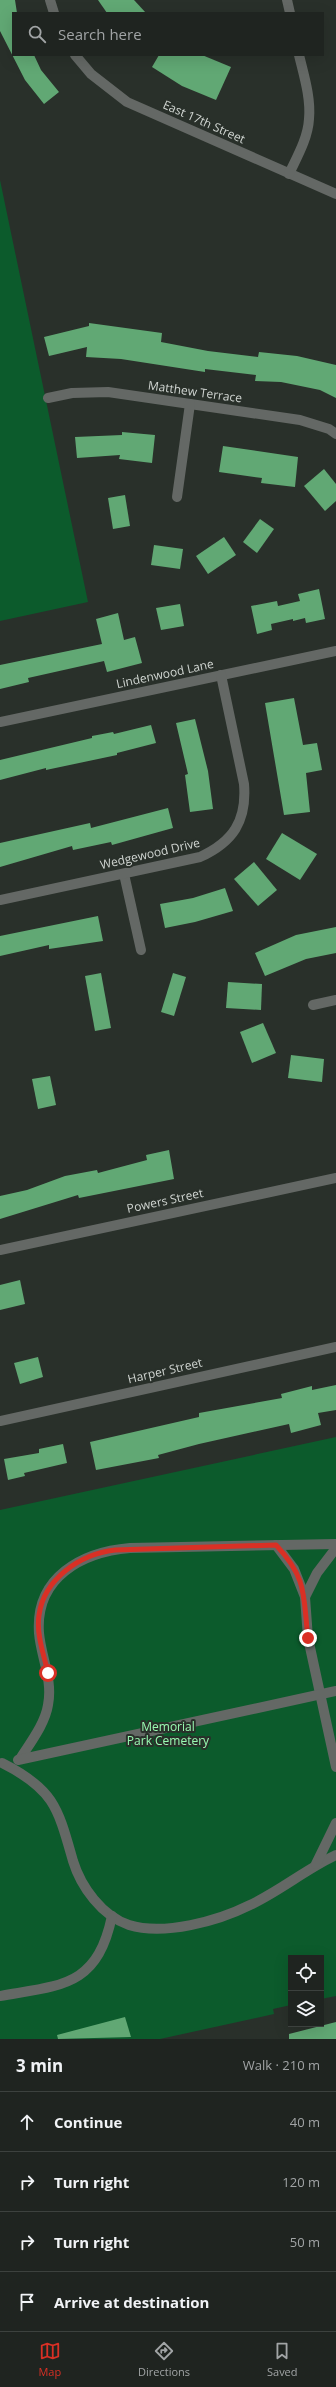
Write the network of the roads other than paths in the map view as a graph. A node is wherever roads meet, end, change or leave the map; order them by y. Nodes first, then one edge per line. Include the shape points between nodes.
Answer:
1 (50, 0) edge
2 (287, 0) edge
3 (54, 12) edge
4 (290, 12) edge
5 (76, 56) edge
6 (299, 56) edge
7 (289, 174) junction
8 (336, 194) edge
9 (48, 398) dead end
10 (190, 404) junction
11 (336, 434) edge
12 (177, 497) dead end
13 (336, 651) edge
14 (221, 675) junction
15 (0, 722) edge
16 (124, 874) junction
17 (0, 900) edge
18 (141, 950) dead end
19 (336, 1000) edge
20 (313, 1005) dead end
21 (336, 1178) edge
22 (0, 1250) edge
23 (336, 1347) edge
24 (0, 1421) edge
25 (336, 1544) edge
26 (276, 1545) junction
27 (336, 1548) edge
28 (305, 1597) junction
29 (336, 1691) edge
30 (320, 1694) junction
31 (20, 1759) junction
32 (1, 1764) edge
33 (336, 1767) edge
34 (336, 1823) edge
35 (336, 1855) edge
36 (316, 1864) junction
37 (112, 1916) junction
38 (0, 1996) edge

1 - 3 street
2 - 4 street
5 - 7 street, East 17th Street via 91,74 127,102
6 - 7 street via 309,103 309,120 306,134
7 - 8 street, East 17th Street
9 - 10 street, Matthew Terrace via 90,391
10 - 11 street, Matthew Terrace via 300,420 317,424
10 - 12 street
13 - 14 street, Lindenwood Lane
14 - 15 street, Lindenwood Lane
14 - 16 street, Wedgewood Drive via 244,784 243,815 228,839 214,851 200,857
16 - 17 street, Wedgewood Drive
16 - 18 street
19 - 20 street
21 - 22 street, Powers Street
23 - 24 street, Harper Street
25 - 26 street
26 - 28 street via 294,1569
26 - 31 street via 115,1550 91,1555 66,1571 44,1596 39,1616 39,1634 48,1673 48,1706
27 - 28 street via 316,1573
28 - 30 street via 308,1638
29 - 30 street
30 - 31 street
30 - 33 street
31 - 32 street
32 - 37 street via 26,1775 53,1802 81,1880 94,1900
34 - 36 street
35 - 36 street
36 - 37 street via 256,1902 214,1919 190,1925 152,1929 129,1925
37 - 38 street via 101,1952 77,1979

